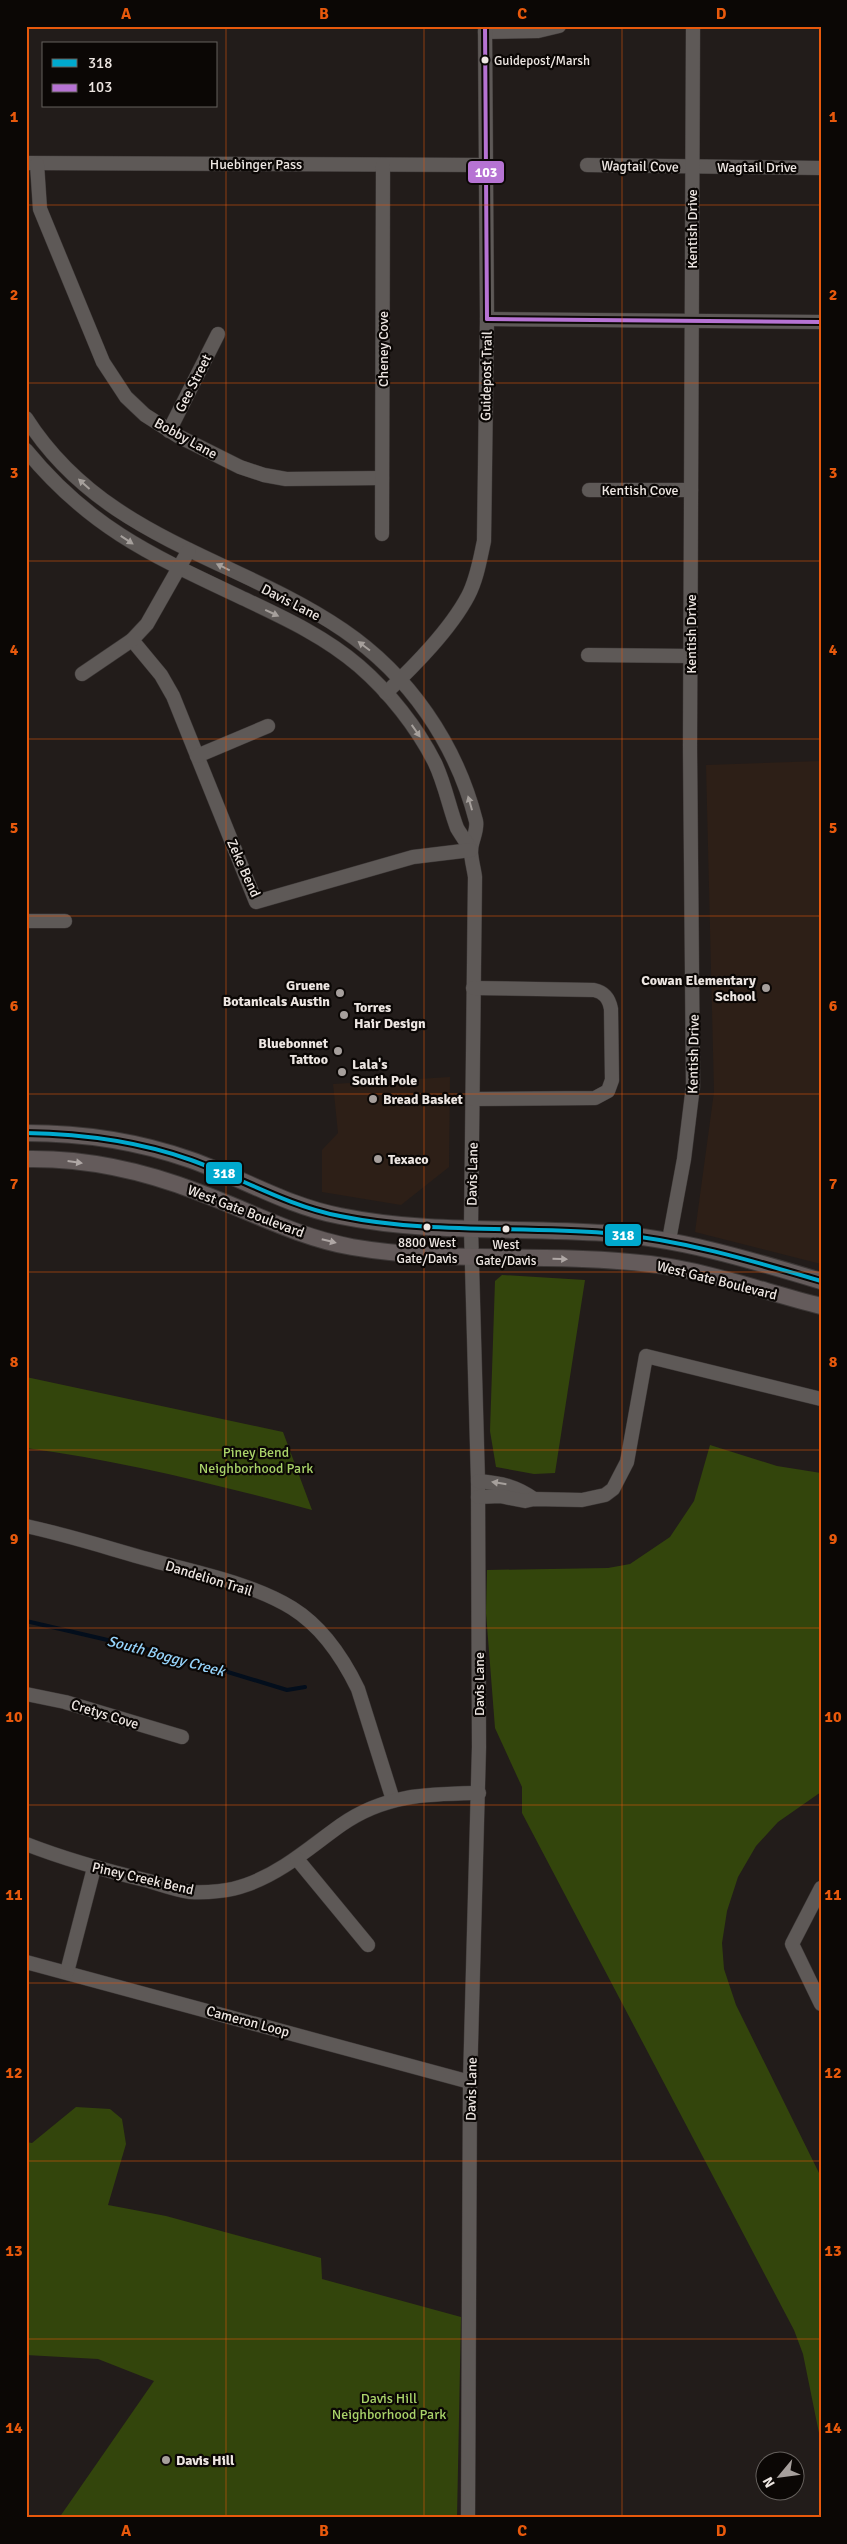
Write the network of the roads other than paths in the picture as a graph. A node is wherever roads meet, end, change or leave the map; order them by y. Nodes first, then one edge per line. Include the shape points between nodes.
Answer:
1 (559, 26) edge
2 (693, 26) edge
3 (485, 29) edge
4 (32, 164) edge
5 (383, 165) junction
6 (485, 165) junction
7 (587, 165) dead end
8 (692, 167) junction
9 (821, 168) edge
10 (487, 319) junction
11 (692, 321) junction
12 (821, 322) edge
13 (218, 334) dead end
14 (26, 418) edge
15 (169, 431) junction
16 (26, 450) edge
17 (382, 478) junction
18 (589, 490) dead end
19 (691, 490) junction
20 (382, 534) dead end
21 (189, 550) junction
22 (180, 569) junction
23 (132, 640) junction
24 (588, 655) dead end
25 (691, 656) junction
26 (82, 674) dead end
27 (400, 679) junction
28 (386, 693) junction
29 (268, 726) dead end
30 (197, 756) junction
31 (471, 850) junction
32 (26, 921) edge
33 (65, 921) dead end
34 (472, 988) junction
35 (473, 1099) junction
36 (30, 1135) edge
37 (26, 1159) edge
38 (471, 1229) junction
39 (669, 1240) junction
40 (472, 1258) junction
41 (776, 1268) junction
42 (821, 1281) edge
43 (792, 1299) junction
44 (821, 1306) edge
45 (821, 1399) edge
46 (478, 1481) junction
47 (478, 1497) junction
48 (534, 1499) junction
49 (26, 1526) edge
50 (26, 1694) edge
51 (182, 1737) dead end
52 (479, 1794) junction
53 (393, 1800) junction
54 (26, 1844) edge
55 (297, 1859) junction
56 (94, 1868) junction
57 (821, 1888) edge
58 (368, 1945) dead end
59 (26, 1962) edge
60 (67, 1972) junction
61 (821, 2004) edge
62 (470, 2082) junction
63 (468, 2518) edge

1 - 3 street via 538,31
2 - 8 street, Kentish Drive
3 - 6 street, Guidepost Trail
4 - 5 street, Huebinger Pass
4 - 15 street, Bobby Lane via 40,209 102,362 126,397
5 - 6 street, Huebinger Pass
5 - 17 street, Cheney Cove
6 - 10 street, Guidepost Trail
7 - 8 street, Wagtail Cove
8 - 9 street, Wagtail Drive
8 - 11 street, Kentish Drive
10 - 11 street
10 - 27 street, Guidepost Trail via 484,541 478,569 469,595 452,620
11 - 12 street
11 - 19 street, Kentish Drive
13 - 15 street, Gee Street
21 -> 14 street, Davis Lane via 111,507 59,460
15 - 17 street, Bobby Lane via 240,467 264,475 286,479
16 -> 22 street, Davis Lane via 72,499 101,524
17 - 20 street, Cheney Cove
18 - 19 street, Kentish Cove
19 - 25 street, Kentish Drive
21 - 22 street
27 -> 21 street, Davis Lane via 372,653 309,609
22 - 23 street via 159,606
22 -> 28 street, Davis Lane via 299,626 331,645 360,666
23 - 26 street
23 - 30 street, Zeke Bend via 161,675 173,696
24 - 25 street
25 - 39 street, Kentish Drive via 693,1086
27 - 28 street, Guidepost Trail
31 -> 27 street, Davis Lane via 476,824 467,790 432,721
28 -> 31 street, Davis Lane via 435,764 458,829
29 - 30 street
30 - 31 street, Zeke Bend via 256,902 412,857
31 - 34 street, Davis Lane via 475,877
32 - 33 street
34 - 35 street, Davis Lane
34 - 35 street via 594,990 603,993 611,1009 612,1080 608,1091 588,1099
35 - 38 street, Davis Lane
36 - 38 main road, West Gate Boulevard via 54,1133 132,1144 183,1158 301,1207 340,1216 404,1227
37 -> 40 main road, West Gate Boulevard via 52,1159 151,1176 290,1231 350,1246 405,1255
38 - 39 main road, West Gate Boulevard via 606,1233
38 - 40 street, Davis Lane
39 - 41 main road, West Gate Boulevard
40 -> 43 main road, West Gate Boulevard via 650,1264
40 - 46 street, Davis Lane
41 - 42 main road, West Gate Boulevard
41 - 43 main road via 780,1283
43 - 44 main road, West Gate Boulevard
45 - 48 street via 646,1356 634,1435 618,1484 605,1495 595,1498
46 - 47 street, Davis Lane
48 -> 46 street via 509,1485
47 - 48 street via 505,1497 525,1502
47 - 52 street, Davis Lane
49 - 53 street, Dandelion Trail via 236,1584 291,1607 329,1642 352,1675
50 - 51 street, Cretys Cove via 65,1702
52 - 53 street, Piney Creek Bend via 424,1794
52 - 62 street, Davis Lane
53 - 55 street, Piney Creek Bend via 342,1824
54 - 56 street, Piney Creek Bend
55 - 56 street, Piney Creek Bend via 245,1886 189,1892
55 - 58 street
56 - 60 street
57 - 61 street via 792,1944
59 - 60 street, Cameron Loop
60 - 62 street, Cameron Loop
62 - 63 street, Davis Lane

